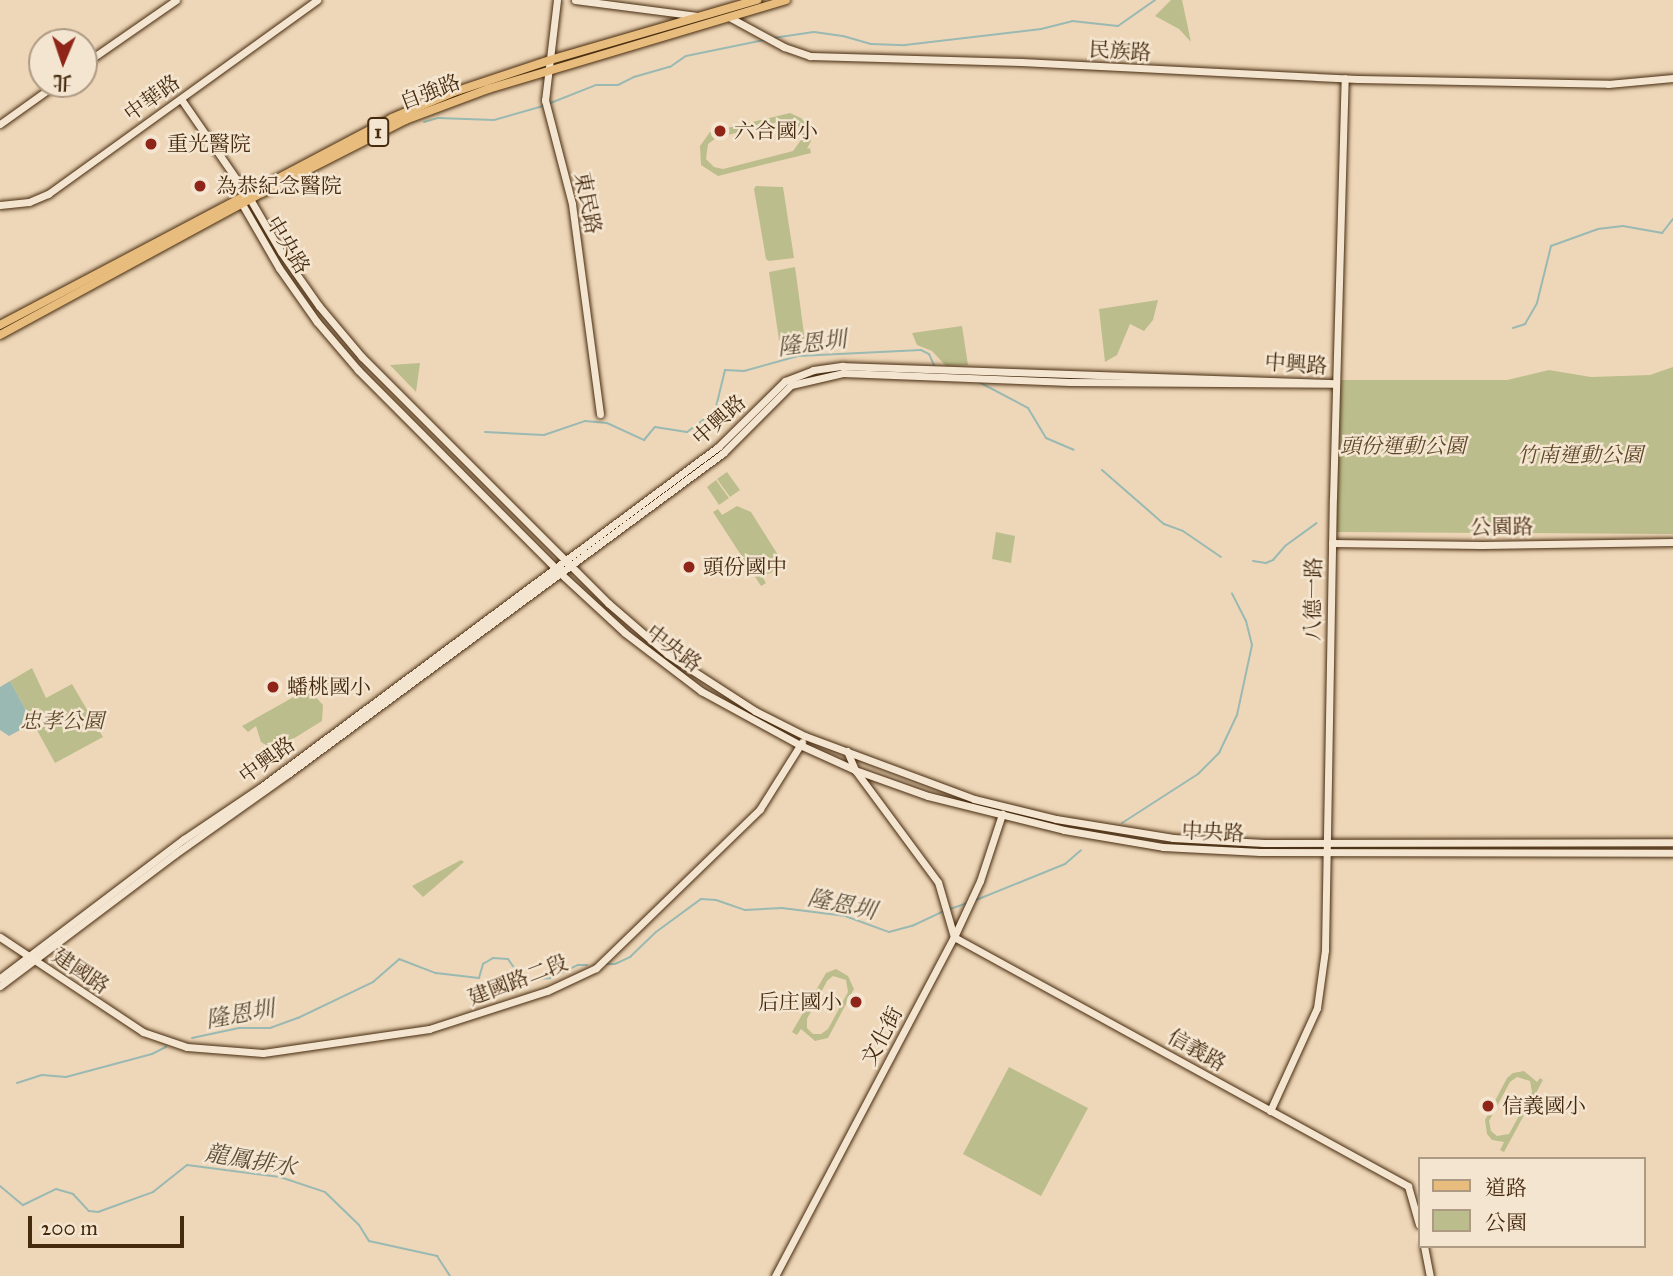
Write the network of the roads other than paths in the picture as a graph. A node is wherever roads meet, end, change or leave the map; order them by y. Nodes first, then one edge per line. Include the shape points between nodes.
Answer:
1 (176, 0) edge
2 (317, 0) edge
3 (557, 0) edge
4 (575, 0) edge
5 (757, 0) edge
6 (786, 0) edge
7 (702, 16) junction
8 (730, 17) junction
9 (98, 54) edge
10 (550, 60) junction
11 (548, 70) junction
12 (1345, 78) junction
13 (1673, 78) edge
14 (36, 98) edge
15 (181, 99) junction
16 (0, 124) edge
17 (302, 168) junction
18 (246, 199) junction
19 (0, 205) edge
20 (0, 325) edge
21 (0, 335) edge
22 (1336, 384) junction
23 (600, 414) dead end
24 (1673, 542) edge
25 (1332, 543) junction
26 (567, 563) junction
27 (554, 567) junction
28 (560, 573) junction
29 (502, 610) junction
30 (805, 736) junction
31 (800, 745) junction
32 (848, 751) junction
33 (855, 770) junction
34 (1004, 807) junction
35 (1001, 817) junction
36 (1673, 842) edge
37 (1327, 843) junction
38 (1328, 852) junction
39 (1673, 853) edge
40 (0, 937) edge
41 (954, 937) junction
42 (31, 959) junction
43 (0, 978) edge
44 (0, 986) edge
45 (143, 1032) joint
46 (1270, 1111) junction
47 (1418, 1220) edge
48 (1424, 1248) edge
49 (775, 1276) edge
50 (1430, 1276) edge

1 - 9 street
2 - 15 street, 中華路
3 - 10 street, 東民路
4 - 7 street, 民族路
5 - 7 main road, 自強路 / 1
6 - 8 main road, 自強路 / 1
7 - 8 street, 民族路
7 - 10 main road, 自強路 / 1
8 - 11 main road, 自強路 / 1
8 - 12 street, 民族路 via 810,56
10 - 11 street, 東民路
10 - 17 main road, 自強路 / 1 via 405,112
11 - 17 main road, 自強路 / 1 via 434,108
11 - 23 street, 東民路 via 545,100 572,204
12 - 13 street, 民族路 via 1608,84
12 - 22 street, 八德一路
14 - 16 street
15 - 18 street
15 - 19 street, 中華路 via 48,194 29,202
17 - 18 main road, 自強路 / 1
18 - 20 main road, 自強路 / 1
18 - 21 main road, 自強路 / 1
18 - 26 street, 中央路 via 312,297 362,357
18 - 27 street, 中央路 via 279,268 317,322 358,370
22 - 25 street, 八德一路
22 - 26 street, 中興路 via 1070,382 843,373 815,378 789,387 723,453
24 - 25 street, 公園路
25 - 37 street, 八德一路
26 - 27 street, 中興路
26 - 28 street, 中興路
26 - 30 street, 中央路 via 667,654 730,696
27 - 28 street, 中央路
27 - 29 street, 中興路
28 - 29 street, 中興路
28 - 31 street, 中央路 via 625,633 701,691
29 - 42 street, 中興路 via 184,839
30 - 31 street, 建國路二段
30 - 32 street, 中央路
31 - 33 street, 中央路
31 - 45 street, 建國路二段 via 760,809 728,841 596,968 547,991 429,1029 263,1053 187,1047
32 - 33 street
32 - 34 street, 中央路 via 932,785
33 - 35 street, 中央路
33 - 41 street via 938,882
34 - 35 street, 文化街
34 - 37 street, 中央路 via 1173,838
35 - 38 street, 中央路 via 1163,846
35 - 41 street, 文化街
36 - 37 street, 中央路
37 - 38 street, 八德一路
38 - 39 street, 中央路
38 - 46 street, 八德一路 via 1322,988
40 - 42 street, 建國路
41 - 46 street, 信義路
41 - 49 street, 文化街
42 - 43 street, 中興路
42 - 44 street, 中興路
42 - 45 street, 建國路
46 - 47 street, 信義路 via 1409,1186
48 - 50 street

